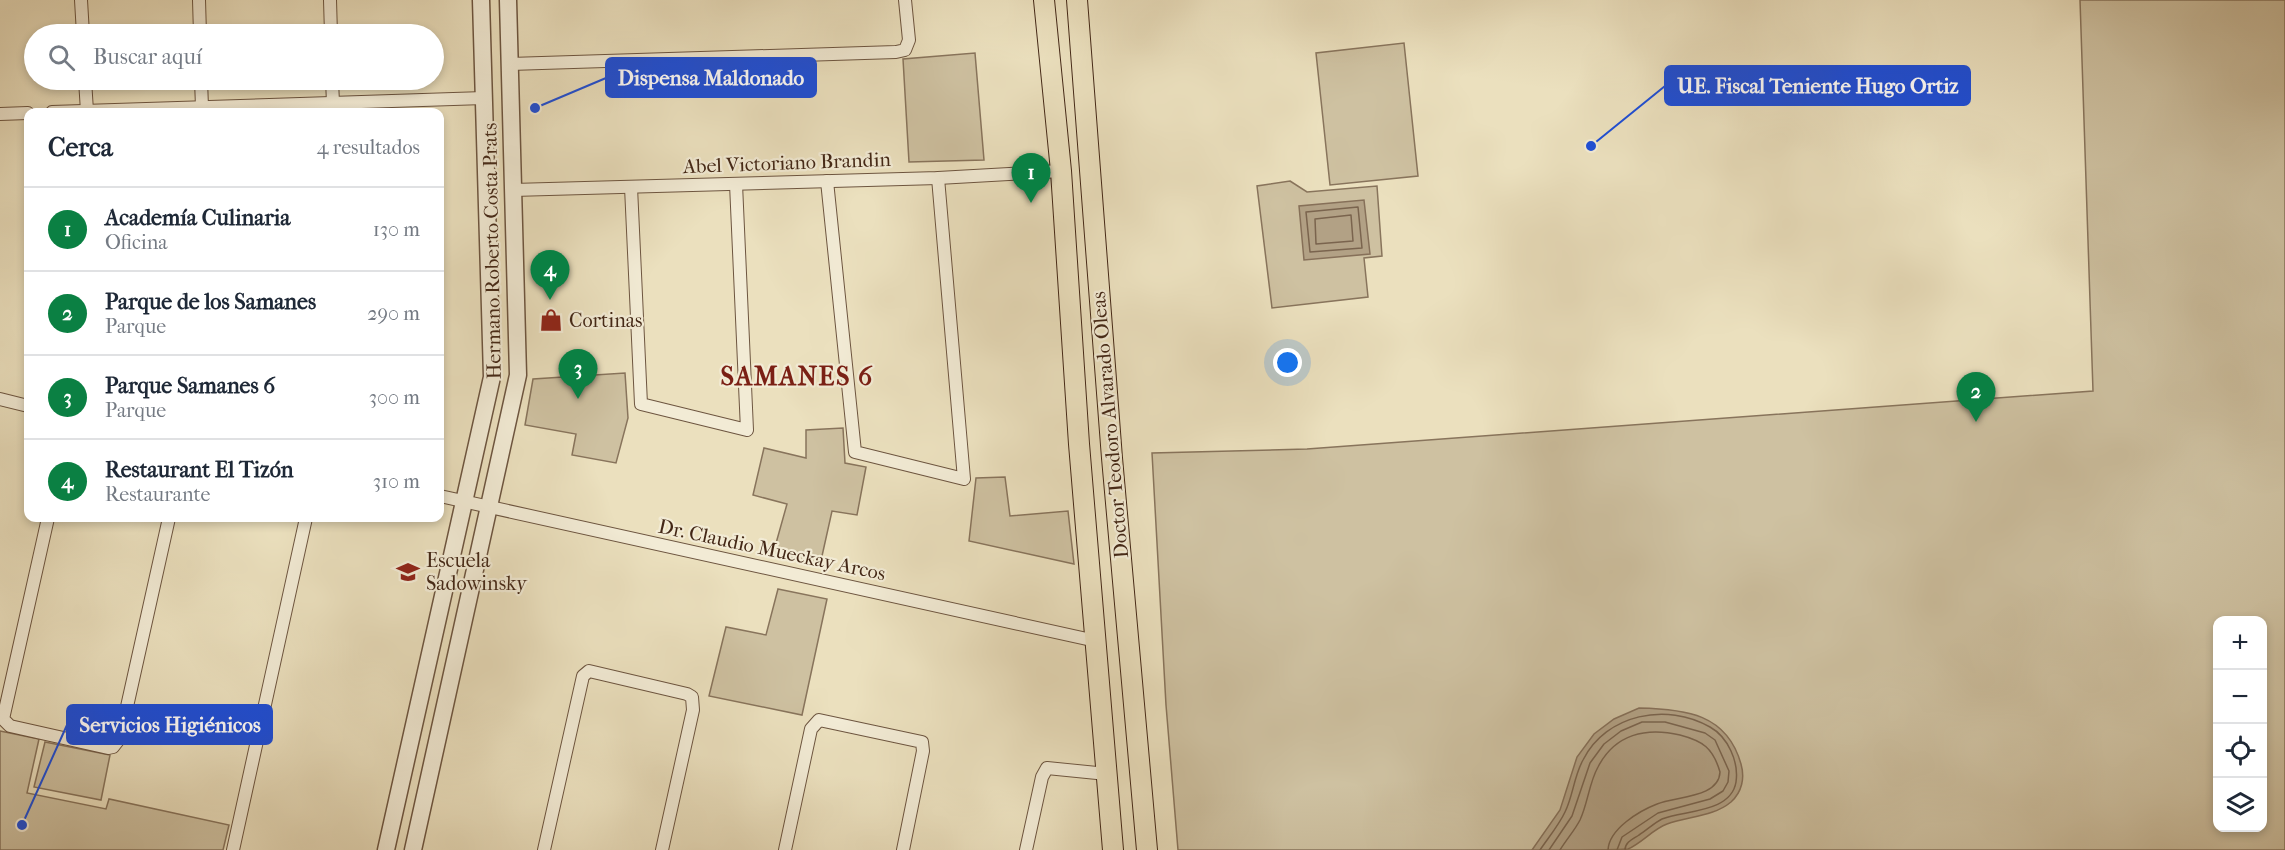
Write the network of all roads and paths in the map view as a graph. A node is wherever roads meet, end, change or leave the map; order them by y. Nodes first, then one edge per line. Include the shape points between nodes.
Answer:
1 (81, 0) edge
2 (199, 0) edge
3 (330, 0) edge
4 (481, 0) edge
5 (508, 0) edge
6 (905, 0) edge
7 (1044, 0) edge
8 (1077, 0) edge
9 (82, 24) edge
10 (200, 24) edge
11 (331, 24) edge
12 (510, 64) junction
13 (86, 90) edge
14 (201, 90) edge
15 (333, 90) edge
16 (484, 98) junction
17 (333, 103) junction
18 (202, 107) junction
19 (87, 108) edge
20 (182, 108) edge
21 (226, 108) edge
22 (265, 108) edge
23 (24, 113) edge
24 (0, 114) edge
25 (1061, 171) junction
26 (938, 178) junction
27 (827, 181) junction
28 (736, 184) junction
29 (631, 187) junction
30 (513, 190) junction
31 (0, 399) edge
32 (24, 405) edge
33 (444, 497) edge
34 (463, 502) junction
35 (489, 507) junction
36 (47, 522) edge
37 (168, 522) edge
38 (305, 522) edge
39 (1096, 641) junction
40 (1107, 774) junction
41 (233, 850) edge
42 (386, 850) edge
43 (413, 850) edge
44 (544, 850) edge
45 (662, 850) edge
46 (785, 850) edge
47 (903, 850) edge
48 (1026, 850) edge
49 (1113, 850) edge
50 (1148, 850) edge

1 - 9 street
2 - 10 street
3 - 11 street
4 - 16 street, Hermano Roberto Costa Prats
5 - 12 street, Hermano Roberto Costa Prats
6 - 12 street via 909,40 905,50 896,52
7 - 25 main road, Doctor Teodoro Alvarado Oleas
8 - 50 main road, Doctor Teodoro Alvarado Oleas via 1112,458
12 - 30 street, Hermano Roberto Costa Prats
13 - 19 street
14 - 18 street
15 - 17 street
16 - 17 street
16 - 34 street, Hermano Roberto Costa Prats via 493,360
17 - 22 street
18 - 20 street
18 - 21 street
23 - 24 street
25 - 26 street, Abel Victoriano Brandin
25 - 39 main road, Doctor Teodoro Alvarado Oleas
26 - 27 street, Abel Victoriano Brandin
26 - 27 street via 964,479 855,452
27 - 28 street, Abel Victoriano Brandin
28 - 29 street, Abel Victoriano Brandin
28 - 29 street via 747,430 641,404
29 - 30 street, Abel Victoriano Brandin
30 - 35 street, Hermano Roberto Costa Prats via 518,375
31 - 32 street
33 - 34 street, Dr. Claudio Mueckay Arcos
34 - 35 street, Dr. Claudio Mueckay Arcos
34 - 42 street, Hermano Roberto Costa Prats
35 - 39 street, Dr. Claudio Mueckay Arcos
35 - 43 street, Hermano Roberto Costa Prats
36 - 37 street via 3,719 10,726 108,748 120,738
38 - 41 street
39 - 40 main road, Doctor Teodoro Alvarado Oleas
40 - 48 street via 1047,768
40 - 49 main road, Doctor Teodoro Alvarado Oleas
44 - 45 street via 583,676 589,671 692,697 693,710
46 - 47 street via 811,729 819,720 922,742

